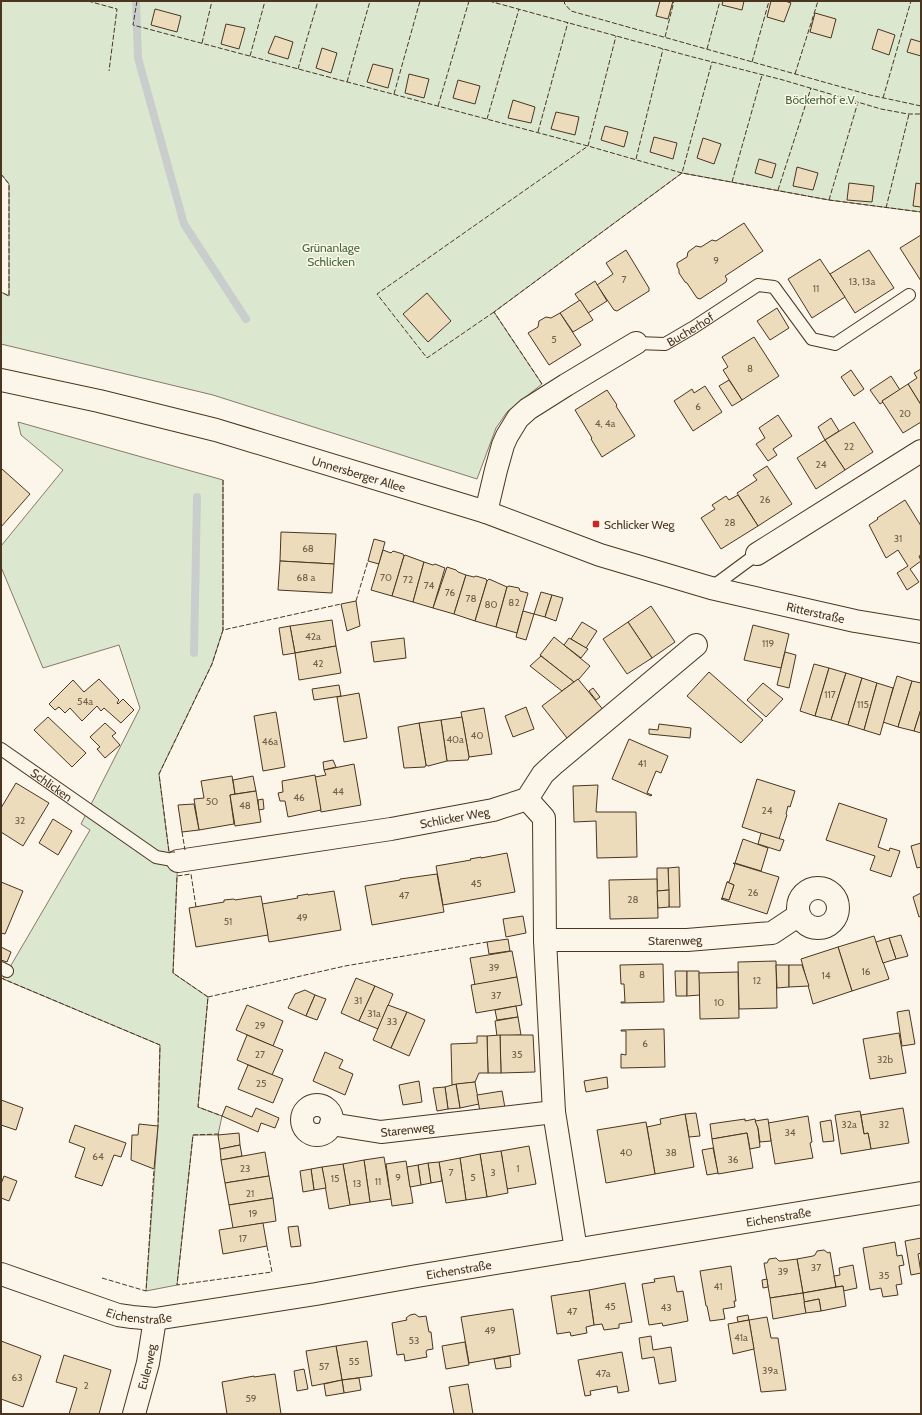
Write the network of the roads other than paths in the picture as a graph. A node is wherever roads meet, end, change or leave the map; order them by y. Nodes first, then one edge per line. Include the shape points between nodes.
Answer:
1 (910, 295) dead end
2 (636, 343) joint
3 (1, 380) edge
4 (921, 450) edge
5 (486, 512) junction
6 (757, 554) joint
7 (711, 588) junction
8 (921, 632) edge
9 (696, 645) dead end
10 (1, 749) edge
11 (527, 799) junction
12 (178, 861) joint
13 (800, 915) dead end
14 (545, 940) junction
15 (554, 1112) junction
16 (332, 1124) dead end
17 (921, 1193) edge
18 (576, 1250) junction
19 (1, 1274) edge
20 (155, 1319) junction
21 (134, 1414) edge

1 - 2 lane, Bucherhof via 835,344 812,339 774,287 758,285 665,344
2 - 5 street, Bucherhof via 528,409 518,418 505,440
3 - 5 street, Unnersberger Allee via 216,430
4 - 6 street
5 - 7 street, Unnersberger Allee via 600,555
6 - 7 lane
7 - 8 street, Ritterstraße via 855,621
9 - 11 street via 555,763 543,774
10 - 12 lane, Schlicken via 156,857
11 - 12 street, Schlicker Weg via 494,810 391,829
11 - 14 street via 544,818
13 - 14 street, Starenweg via 772,933 687,940
14 - 15 street
15 - 16 street, Starenweg via 381,1132
15 - 18 street
17 - 18 street, Eichenstraße
18 - 20 street, Eichenstraße
19 - 20 street, Eichenstraße via 118,1314
20 - 21 street, Eulerweg via 148,1363

